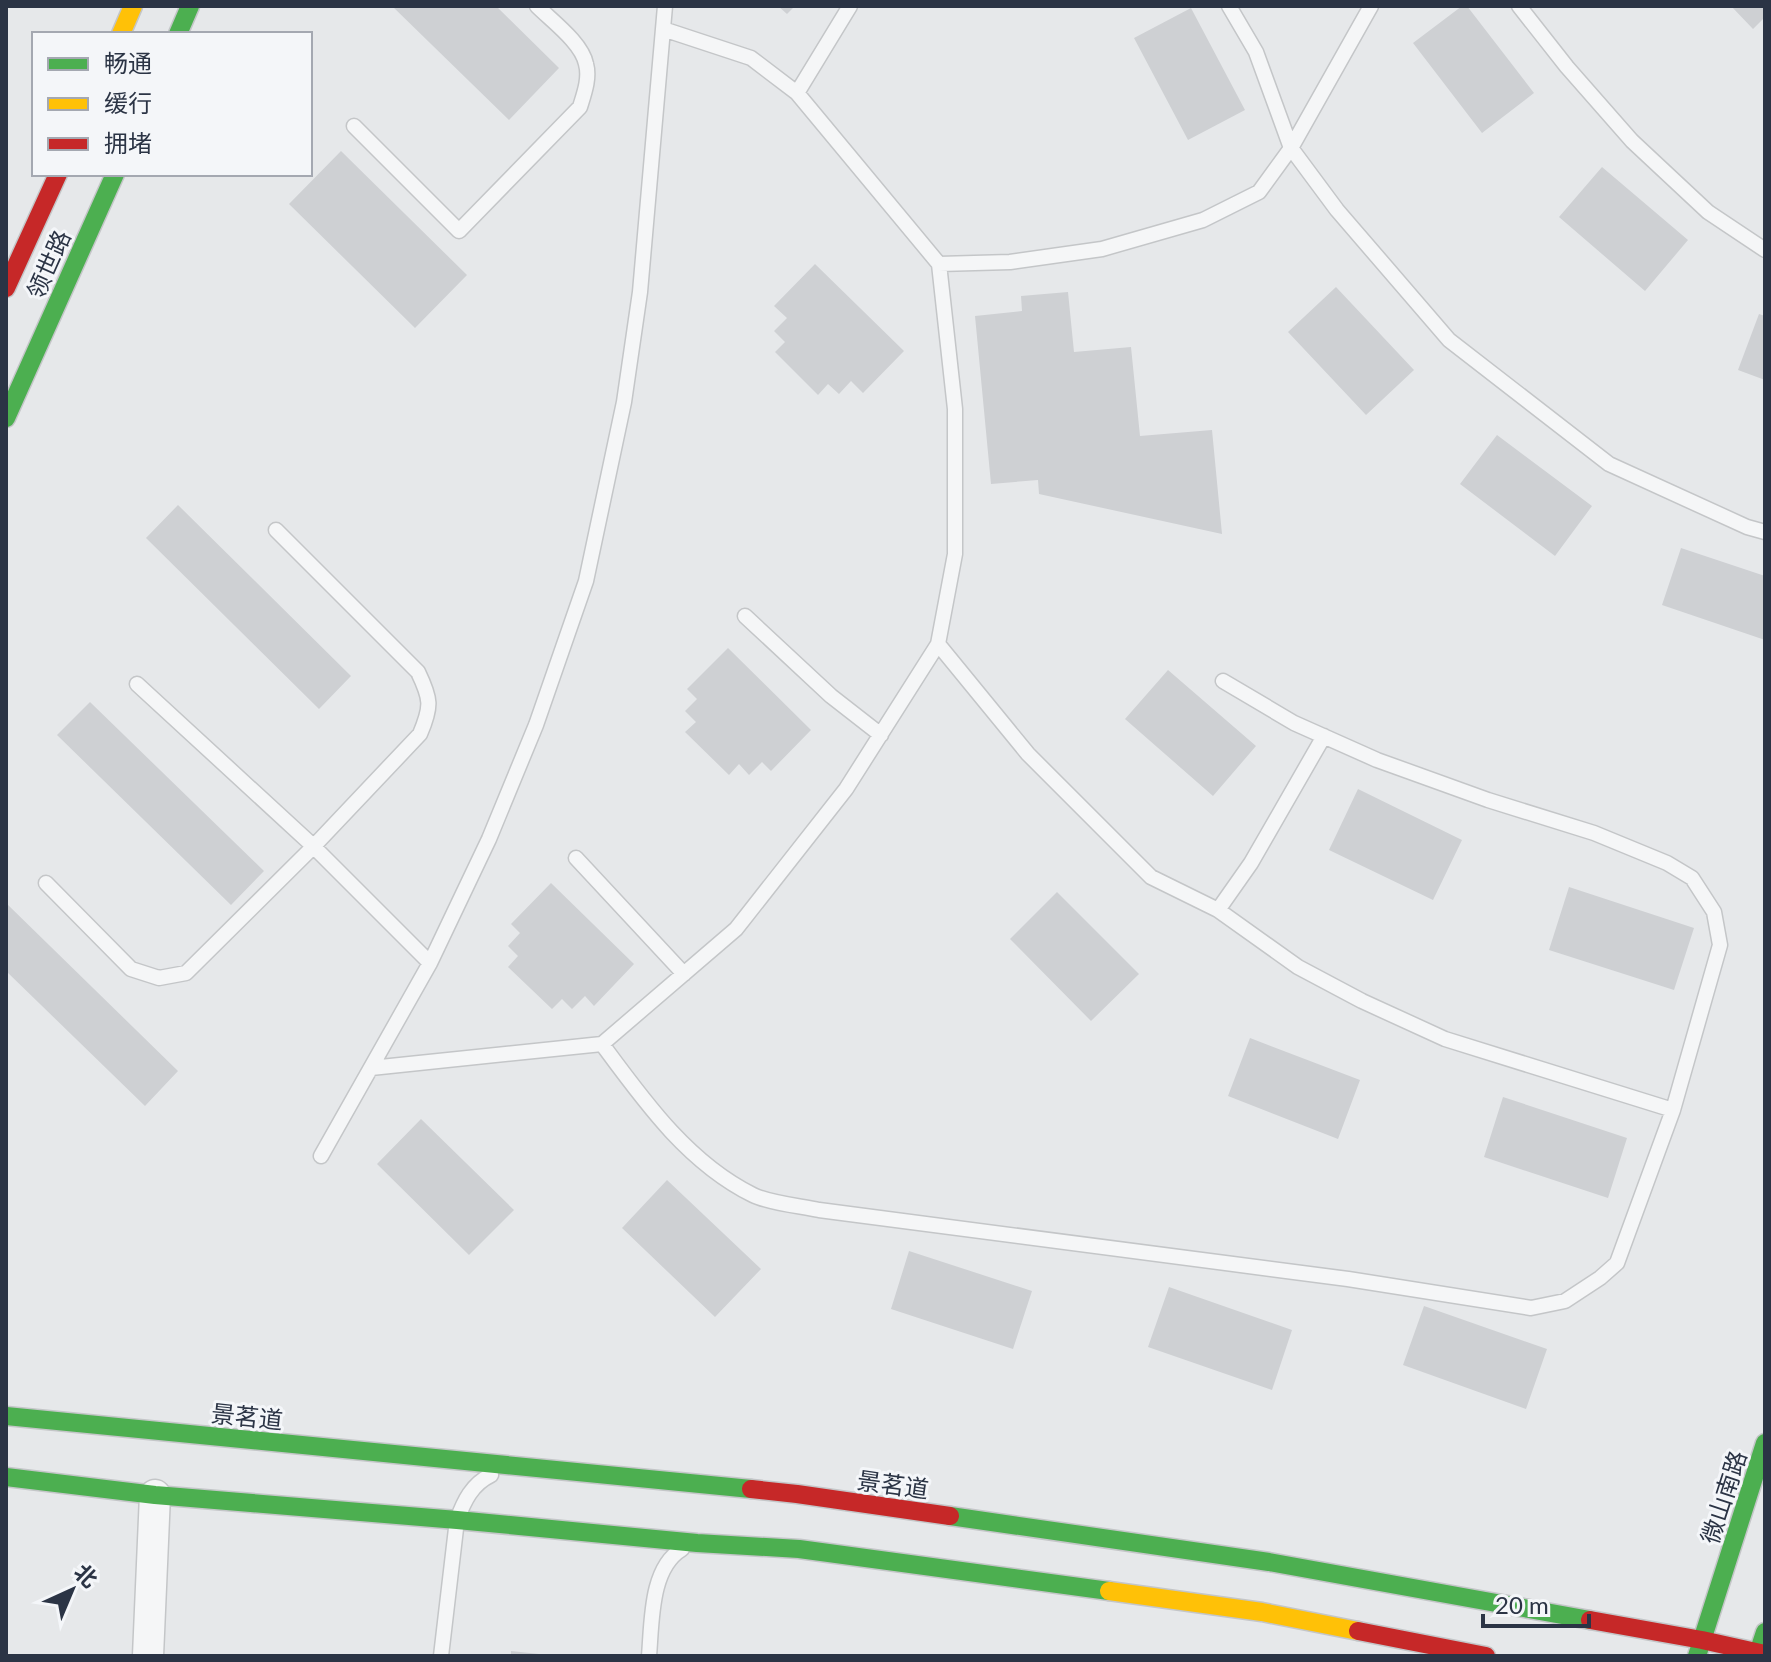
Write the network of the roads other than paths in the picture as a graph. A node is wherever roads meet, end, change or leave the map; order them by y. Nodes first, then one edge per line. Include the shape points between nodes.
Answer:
1 (133, 6) edge
2 (190, 6) edge
3 (537, 6) edge
4 (665, 6) edge
5 (850, 6) edge
6 (1229, 6) edge
7 (1371, 6) edge
8 (1519, 6) edge
9 (663, 29) junction
10 (122, 32) edge
11 (179, 32) edge
12 (797, 93) junction
13 (354, 126) dead end
14 (1291, 148) junction
15 (57, 176) edge
16 (114, 176) edge
17 (1765, 250) edge
18 (939, 264) junction
19 (6, 288) edge
20 (6, 418) edge
21 (276, 530) dead end
22 (1765, 532) edge
23 (745, 616) dead end
24 (938, 644) junction
25 (1223, 681) dead end
26 (137, 684) dead end
27 (881, 735) junction
28 (1324, 736) junction
29 (313, 847) junction
30 (576, 858) dead end
31 (46, 883) dead end
32 (1218, 910) junction
33 (430, 963) junction
34 (684, 974) junction
35 (602, 1044) junction
36 (371, 1068) junction
37 (1673, 1110) junction
38 (321, 1156) dead end
39 (6, 1416) edge
40 (1765, 1443) edge
41 (509, 1467) junction
42 (6, 1477) edge
43 (155, 1495) junction
44 (457, 1520) junction
45 (697, 1543) junction
46 (1765, 1632) edge
47 (1700, 1648) edge
48 (1760, 1654) edge
49 (148, 1656) edge
50 (441, 1656) edge
51 (649, 1656) edge
52 (1486, 1656) edge

1 - 10 street
2 - 11 street
3 - 13 lane via 575,42 586,62 587,85 580,107 459,231
4 - 9 lane
5 - 12 lane
6 - 14 lane via 1256,52
7 - 14 lane
8 - 17 lane via 1632,141 1708,212
9 - 12 lane via 751,58
9 - 33 lane via 640,292 624,402 586,581 536,725
12 - 18 lane
14 - 18 lane via 1259,192 1203,220 1102,249 1010,262
14 - 22 lane via 1449,340 1609,464
15 - 19 street
16 - 20 street, 领世路
18 - 24 lane via 955,409 955,554
21 - 29 lane via 418,672 428,694 429,714 420,734
23 - 27 lane
24 - 27 lane
24 - 32 lane via 1028,754 1151,877
25 - 28 lane
26 - 29 lane
27 - 34 lane via 846,789 736,929
28 - 32 lane
28 - 37 lane via 1488,800 1594,833 1692,878 1714,912 1720,945
29 - 31 lane via 186,973 159,978 131,969
29 - 33 lane
30 - 34 lane
32 - 37 lane via 1298,967 1445,1039
33 - 36 lane
34 - 35 lane
35 - 36 lane
35 - 37 lane via 649,1108 709,1168 755,1196 819,1210 1531,1308 1565,1301 1617,1263
36 - 38 lane
39 - 41 street, 景茗道
40 - 47 street, 微山南路
41 - 44 lane via 472,1489
41 - 47 street, 景茗道 via 797,1494 1222,1555
42 - 43 street
43 - 44 street
43 - 49 street
44 - 45 street
44 - 50 lane
45 - 51 lane via 675,1553 659,1577
45 - 52 street via 799,1549 1246,1610
46 - 48 street
47 - 48 street, 景茗道

